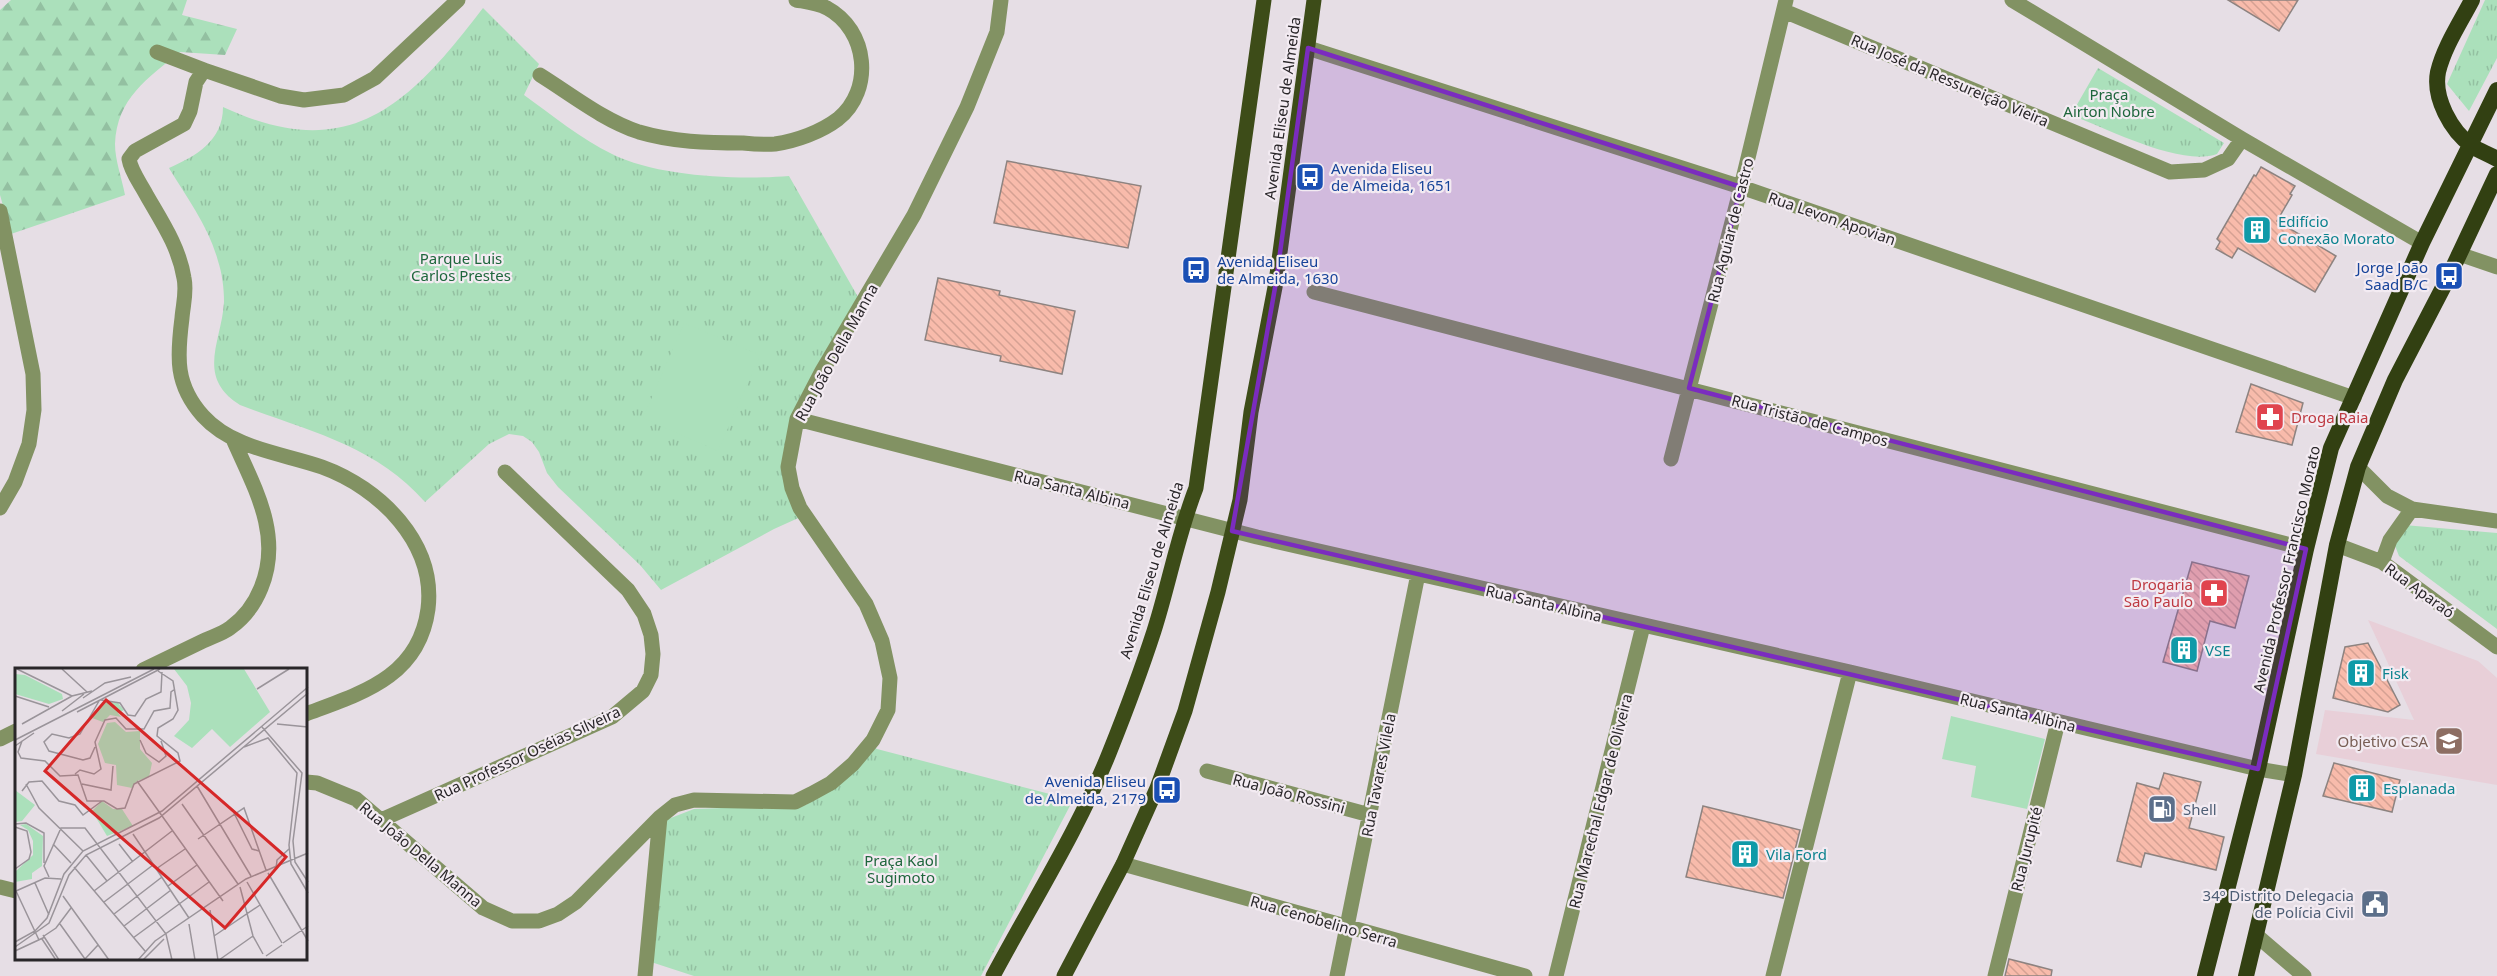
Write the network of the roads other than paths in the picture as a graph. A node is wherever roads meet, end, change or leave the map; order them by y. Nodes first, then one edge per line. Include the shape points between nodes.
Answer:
1 (458, 0) edge
2 (796, 0) edge
3 (1001, 0) edge
4 (1264, 0) edge
5 (1314, 0) edge
6 (2012, 0) edge
7 (2472, 0) edge
8 (1785, 6) edge
9 (1308, 48) junction
10 (157, 52) dead end
11 (204, 70) junction
12 (540, 75) dead end
13 (2497, 90) edge
14 (2242, 139) junction
15 (2471, 145) junction
16 (2497, 159) edge
17 (2497, 174) edge
18 (1741, 187) junction
19 (0, 211) edge
20 (2422, 243) junction
21 (2459, 254) junction
22 (2497, 267) edge
23 (1314, 292) dead end
24 (1689, 388) junction
25 (2354, 398) junction
26 (797, 419) junction
27 (233, 439) junction
28 (1671, 459) dead end
29 (2358, 467) junction
30 (505, 472) dead end
31 (0, 508) edge
32 (2412, 509) junction
33 (1184, 519) junction
34 (2497, 521) edge
35 (1232, 531) junction
36 (2337, 545) junction
37 (2306, 549) junction
38 (2382, 562) junction
39 (1418, 573) junction
40 (1643, 627) junction
41 (2497, 647) edge
42 (147, 668) edge
43 (1850, 672) junction
44 (308, 713) edge
45 (2058, 722) junction
46 (15, 732) edge
47 (0, 739) edge
48 (2258, 769) junction
49 (1207, 771) dead end
50 (2294, 775) junction
51 (308, 782) edge
52 (1370, 815) junction
53 (660, 817) junction
54 (381, 820) junction
55 (1123, 864) junction
56 (0, 887) edge
57 (15, 891) edge
58 (1347, 928) junction
59 (2256, 935) junction
60 (1497, 973) edge
61 (645, 976) edge
62 (993, 976) edge
63 (1064, 976) edge
64 (1338, 976) edge
65 (1526, 976) edge
66 (1556, 976) edge
67 (1773, 976) edge
68 (1995, 976) edge
69 (2205, 976) edge
70 (2246, 976) edge
71 (2304, 976) edge

1 - 11 street via 375,78 344,95 296,98
2 - 12 street via 829,9 847,25 858,44 863,70 853,104 815,133 774,144 676,141 609,119
3 - 26 street, Rua João Della Manna via 997,32 967,107 914,214
4 - 33 main road, Avenida Eliseu de Almeida via 1196,488
5 - 9 main road, Avenida Eliseu de Almeida
6 - 14 street
7 - 15 highway via 2446,51 2437,86 2448,117
8 - 14 street, Rua José da Ressureição Vieira via 2170,172 2205,170 2228,159
8 - 18 street, Rua Aguiar de Castro
9 - 18 street, Rua Levon Apovian
9 - 35 main road, Avenida Eliseu de Almeida via 1276,282
10 - 11 street
11 - 27 street via 196,82 184,124 135,151 129,159 181,262 185,297 177,363 183,383 204,417
13 - 15 highway, Avenida Professor Francisco Morato
14 - 20 street
15 - 16 highway
15 - 20 highway, Avenida Professor Francisco Morato
17 - 21 highway
18 - 24 street, Rua Aguiar de Castro
18 - 25 street, Rua Levon Apovian
19 - 31 street via 33,374 34,410 29,444
20 - 25 highway, Avenida Professor Francisco Morato
21 - 22 street
21 - 29 highway via 2395,380
23 - 24 street, Rua Tristão de Campos
24 - 28 street, Rua Aguiar de Castro
24 - 37 street, Rua Tristão de Campos
25 - 37 highway, Avenida Professor Francisco Morato via 2331,448
26 - 33 street, Rua Santa Albina
26 - 53 street, Rua João Della Manna via 788,466 792,488 800,508 870,613 882,641 890,678 888,710 873,740 853,764 831,783 795,802 694,800 675,805
27 - 42 street via 264,511 270,535 266,576 257,598 230,628
27 - 44 street via 324,468 360,486 408,530 427,571 426,622 422,638 411,654 378,685
29 - 32 street via 2387,496
29 - 36 highway
30 - 54 street, Rua Professor Oséias Silveira via 628,590 644,614 651,635 651,675 643,691 612,717
32 - 34 street
32 - 38 street via 2394,533
33 - 35 street, Rua Santa Albina
33 - 62 main road, Avenida Eliseu de Almeida via 1154,632 1109,753 1087,802
35 - 39 street, Rua Santa Albina
35 - 55 main road, Avenida Eliseu de Almeida via 1185,711
36 - 38 street, Rua Aparaó
36 - 50 highway
37 - 48 highway, Avenida Professor Francisco Morato
38 - 41 street, Rua Aparaó
39 - 40 street, Rua Santa Albina
39 - 52 street, Rua Tavares Vilela
40 - 43 street, Rua Santa Albina
40 - 66 street, Rua Marechal Edgar de Oliveira
43 - 45 street, Rua Santa Albina
43 - 67 street
45 - 48 street, Rua Santa Albina
45 - 68 street, Rua Jurupité
46 - 47 street
48 - 50 street, Rua Santa Albina
48 - 69 highway, Avenida Professor Francisco Morato
49 - 52 street, Rua João Rossini
50 - 59 highway
51 - 54 street, Rua João Della Manna via 356,799
52 - 58 street, Rua Tavares Vilela
53 - 54 street, Rua João Della Manna via 576,902 540,921 512,921 483,908
53 - 61 street
55 - 58 street, Rua Cenobelino Serra
55 - 63 main road, Avenida Eliseu de Almeida
56 - 57 street
58 - 60 street, Rua Cenobelino Serra
58 - 64 street, Rua Tavares Vilela
59 - 70 highway
59 - 71 street
60 - 65 street, Rua Cenobelino Serra

